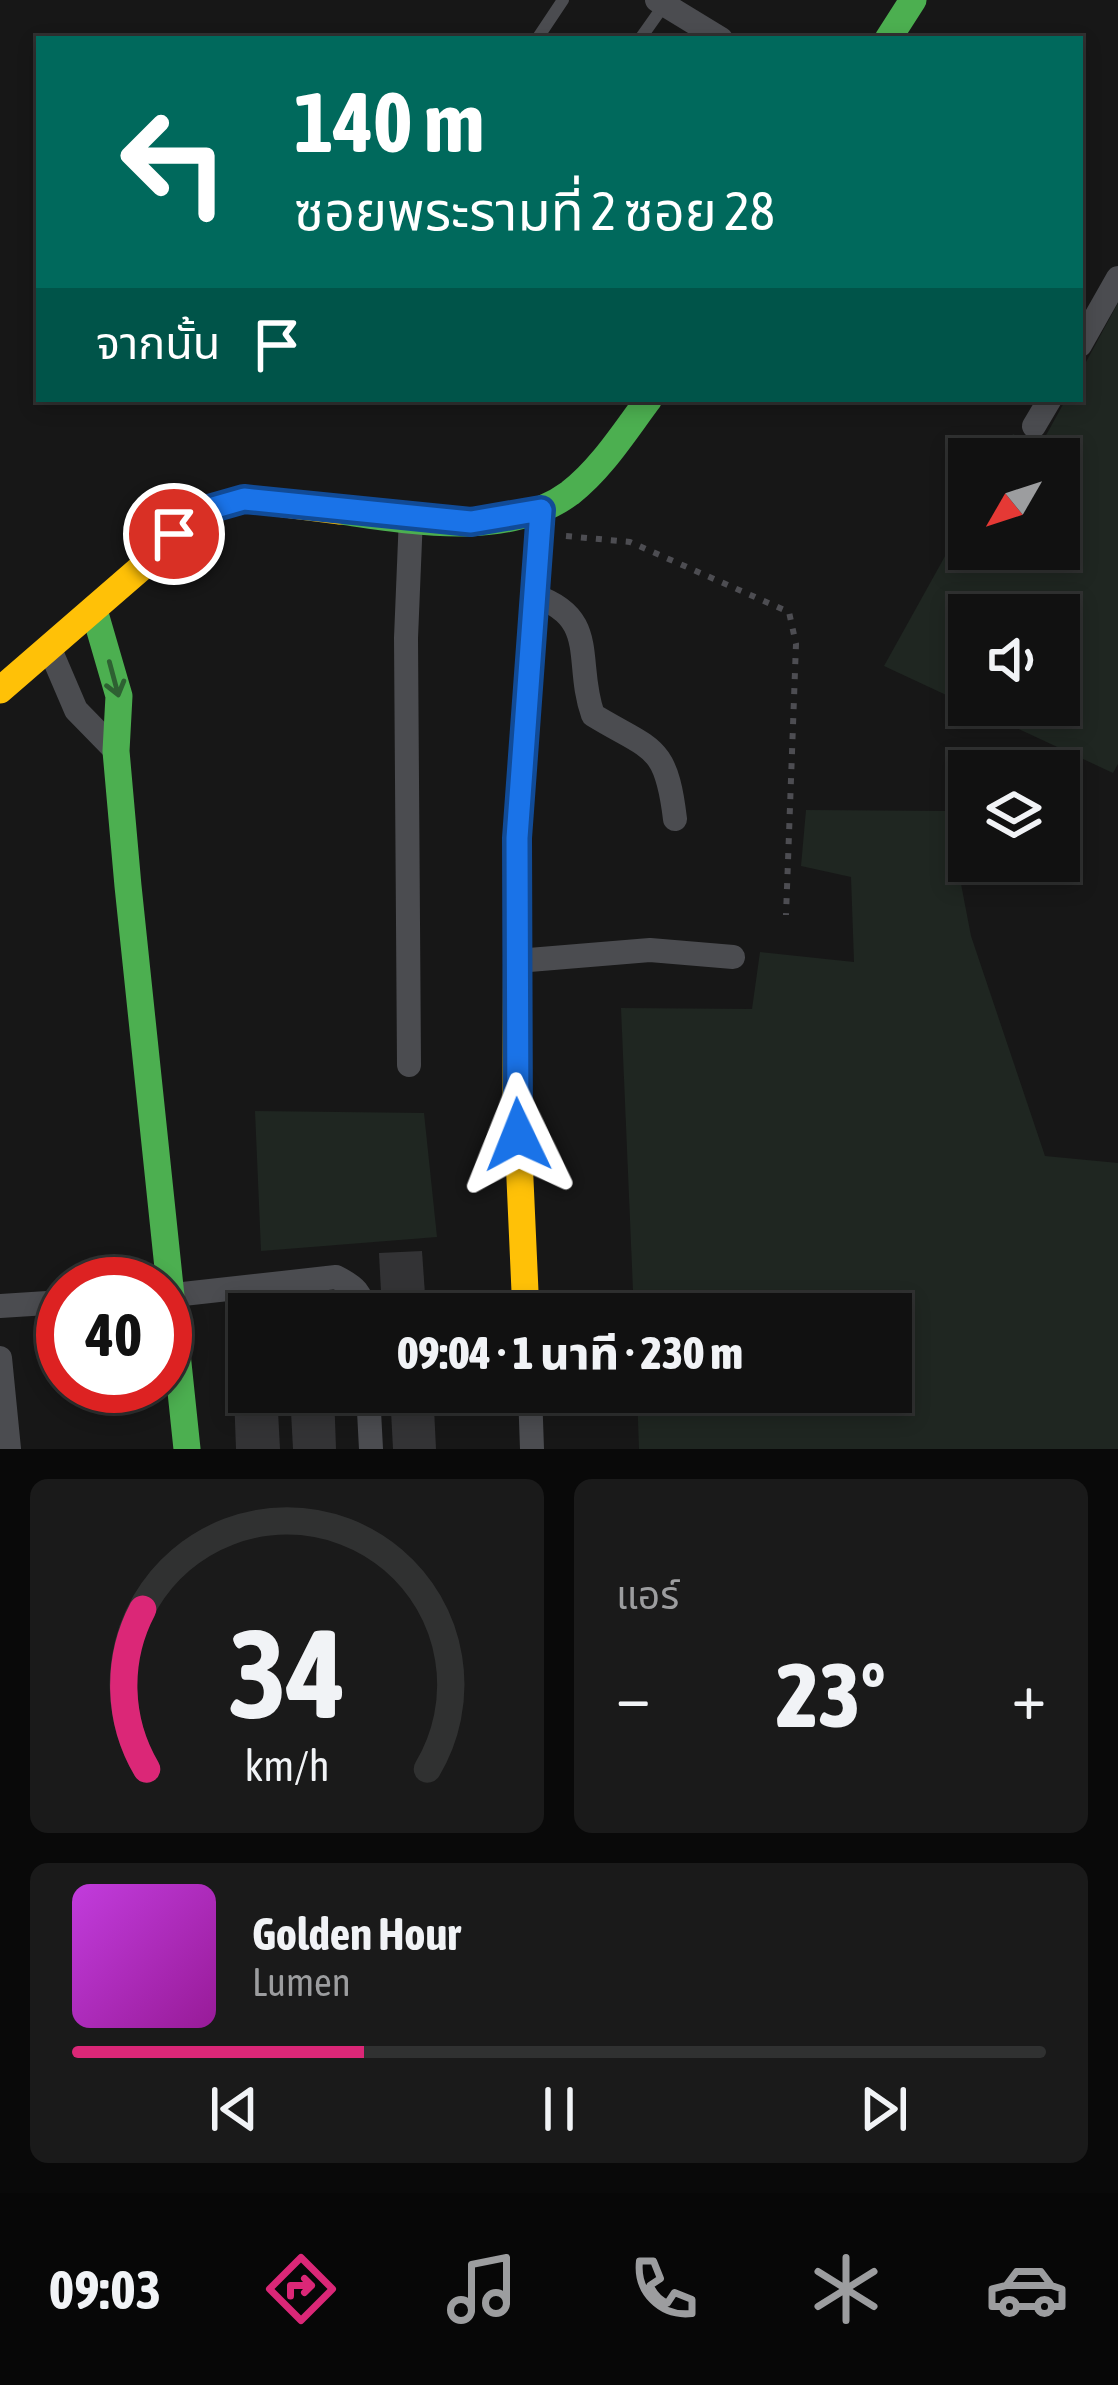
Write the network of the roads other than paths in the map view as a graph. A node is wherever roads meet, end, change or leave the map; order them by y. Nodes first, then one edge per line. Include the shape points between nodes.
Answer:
1 (563, 0) edge
2 (914, 0) edge
3 (661, 2) edge
4 (538, 36) edge
5 (642, 36) edge
6 (716, 36) edge
7 (890, 36) edge
8 (1118, 278) edge
9 (1083, 340) edge
10 (647, 402) edge
11 (1047, 402) edge
12 (1034, 426) dead end
13 (411, 516) junction
14 (540, 521) junction
15 (535, 596) junction
16 (94, 610) junction
17 (49, 647) junction
18 (0, 690) edge
19 (116, 751) junction
20 (675, 819) dead end
21 (733, 958) dead end
22 (517, 961) junction
23 (409, 1065) dead end
24 (164, 1257) edge
25 (192, 1293) edge
26 (358, 1293) edge
27 (525, 1293) edge
28 (36, 1304) edge
29 (0, 1306) edge
30 (0, 1358) edge
31 (183, 1413) edge
32 (369, 1413) edge
33 (531, 1413) edge
34 (9, 1449) edge
35 (187, 1449) edge
36 (371, 1449) edge
37 (532, 1449) edge

1 - 4 lane
2 - 7 street
3 - 5 lane
3 - 6 street
8 - 9 street
10 - 14 street via 594,471
11 - 12 street
13 - 14 street
13 - 16 street via 244,499 209,509
13 - 23 street
14 - 15 street
15 - 20 street via 570,614 581,632 593,715 662,756
15 - 22 street via 517,838
16 - 17 street
16 -> 19 street via 119,696
17 - 18 street
17 - 19 street via 76,710
19 - 24 street
21 - 22 street via 650,950
22 - 27 street
25 - 26 street via 337,1277
28 - 29 street
30 - 34 street
31 - 35 street
32 - 36 street
33 - 37 street

